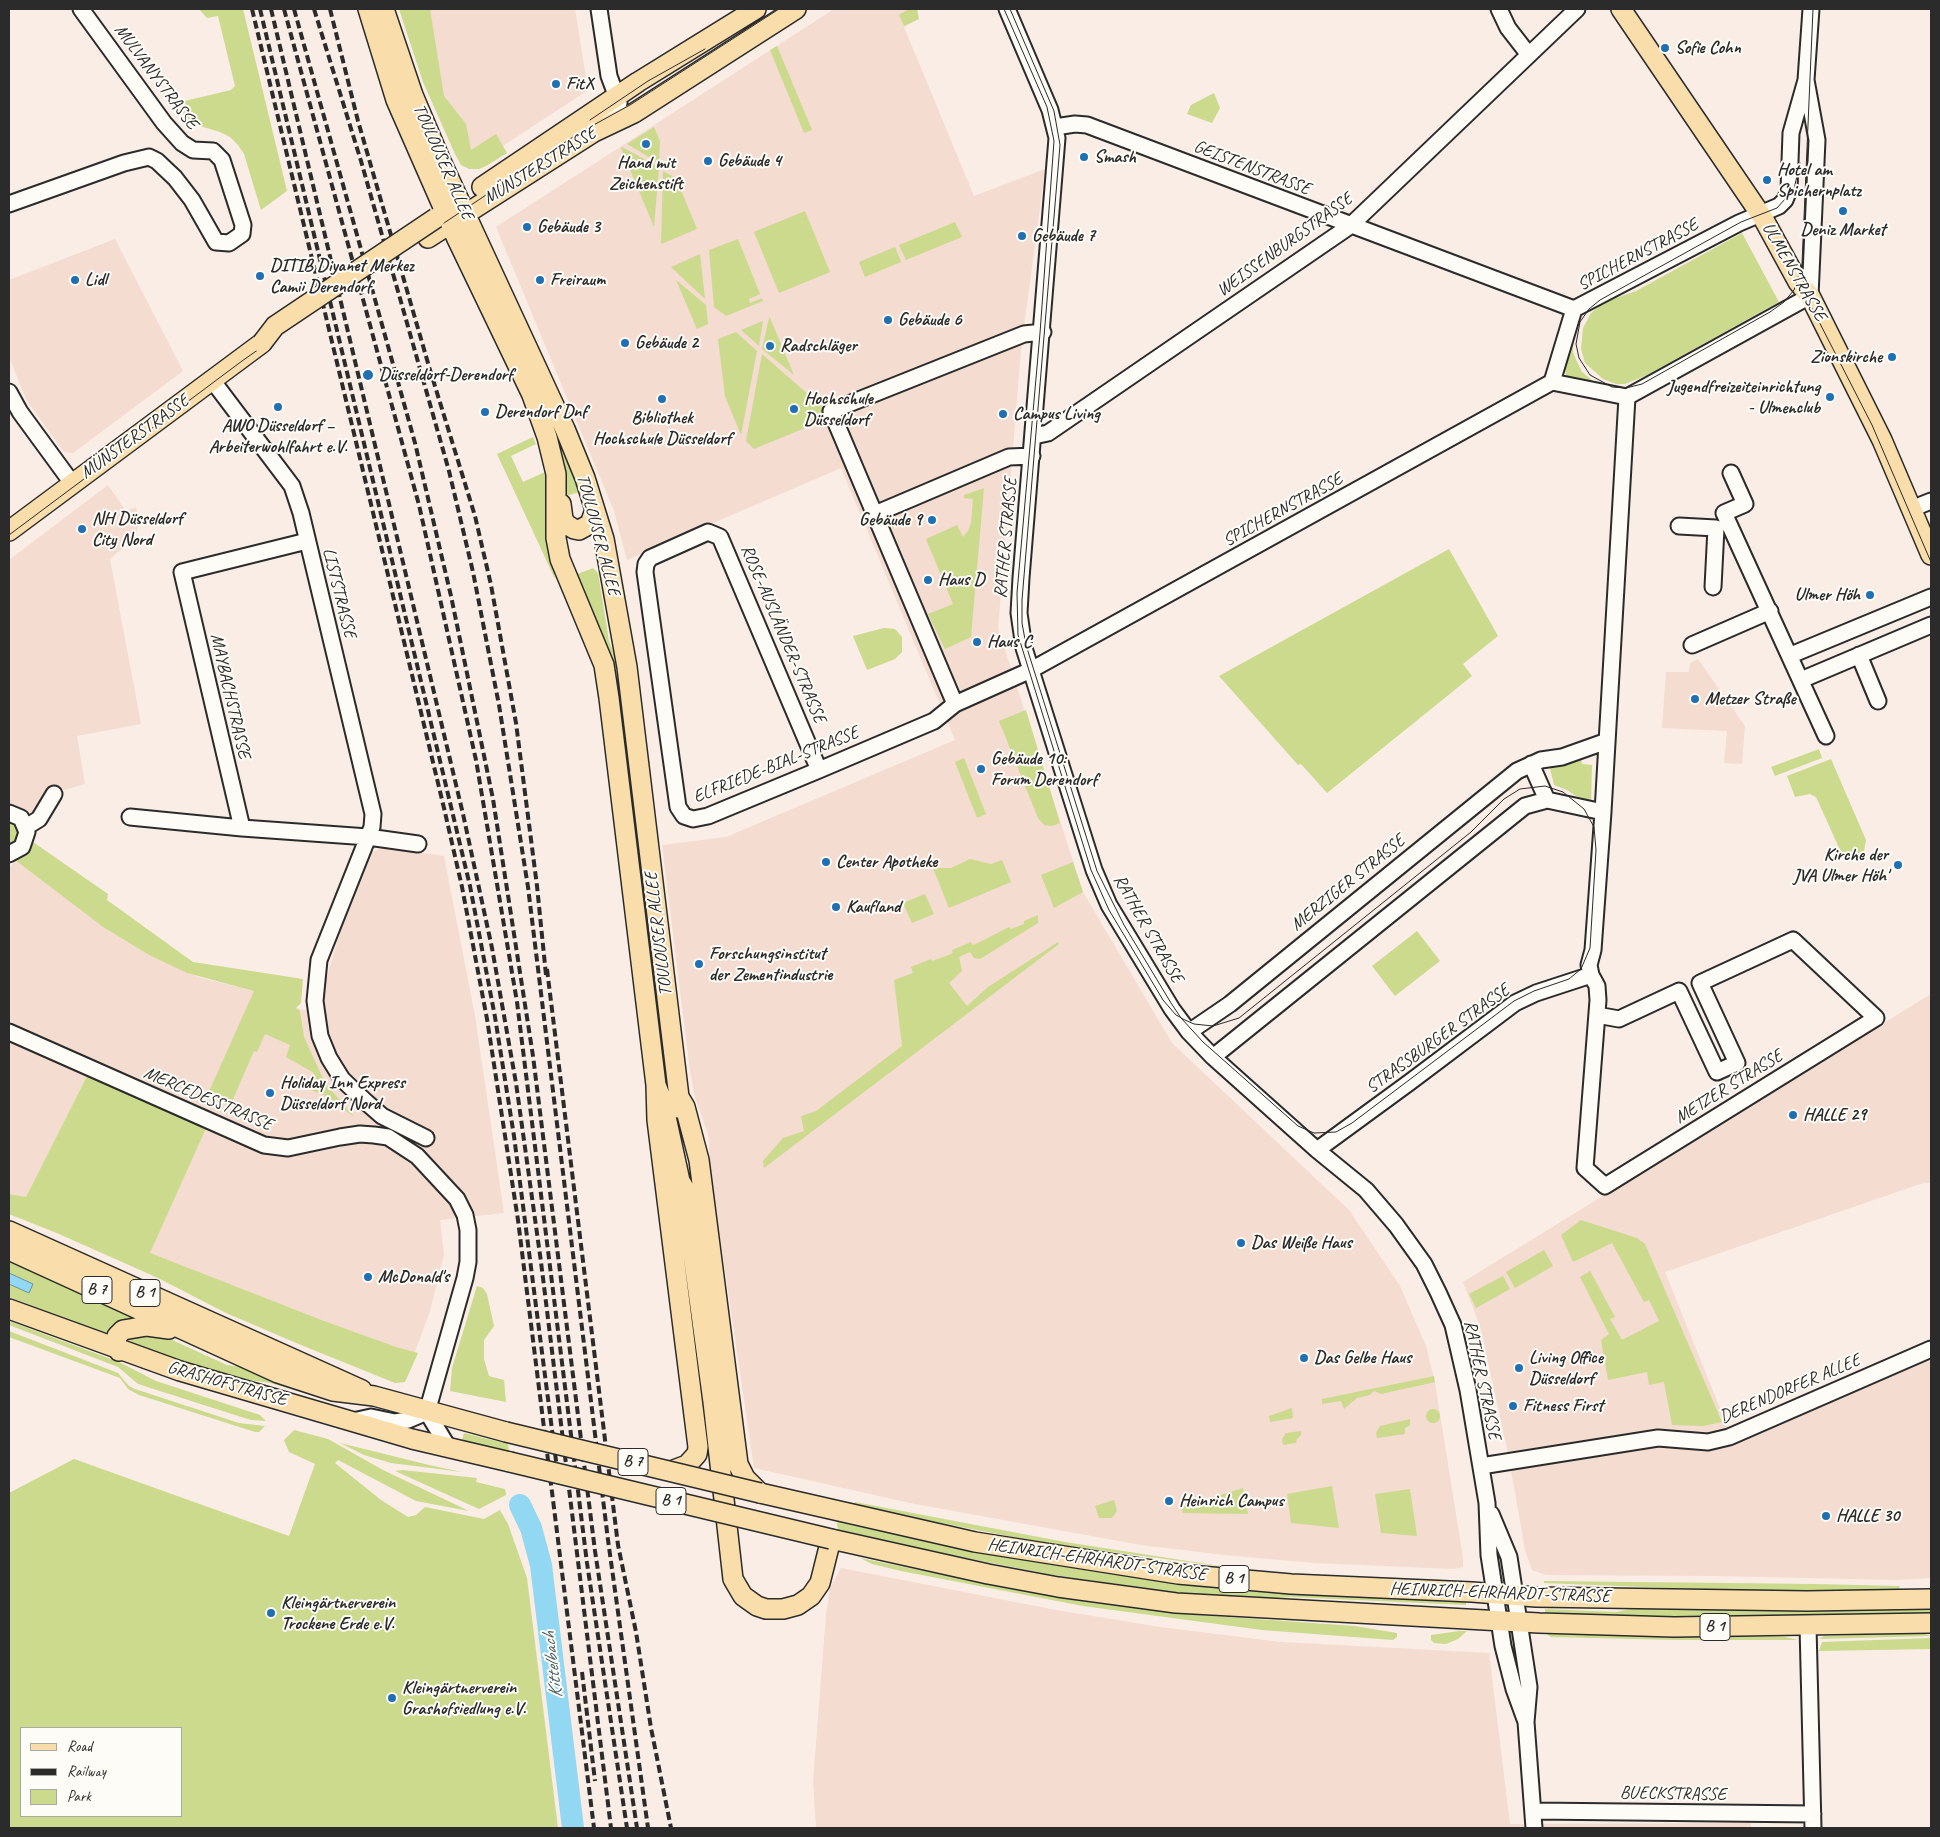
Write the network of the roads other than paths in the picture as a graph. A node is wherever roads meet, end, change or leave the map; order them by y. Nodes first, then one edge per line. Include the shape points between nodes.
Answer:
1 (81, 9) edge
2 (368, 9) edge
3 (384, 9) edge
4 (599, 9) edge
5 (756, 9) edge
6 (796, 9) edge
7 (1007, 9) edge
8 (1499, 9) edge
9 (1577, 9) edge
10 (1621, 9) edge
11 (1811, 9) edge
12 (1529, 55) junction
13 (1806, 80) junction
14 (617, 98) junction
15 (1055, 127) junction
16 (594, 132) junction
17 (9, 204) edge
18 (464, 207) junction
19 (1760, 214) junction
20 (443, 220) junction
21 (1350, 226) junction
22 (1810, 296) junction
23 (1574, 309) junction
24 (1042, 332) junction
25 (212, 380) junction
26 (1552, 382) junction
27 (9, 392) edge
28 (1627, 397) junction
29 (1034, 436) junction
30 (1032, 456) junction
31 (1731, 473) dead end
32 (72, 483) junction
33 (557, 486) junction
34 (1931, 500) edge
35 (1911, 509) junction
36 (595, 510) junction
37 (874, 514) junction
38 (1679, 526) dead end
39 (1716, 528) junction
40 (1732, 529) junction
41 (9, 531) edge
42 (724, 540) joint
43 (307, 541) junction
44 (1931, 555) edge
45 (1713, 587) dead end
46 (1931, 597) edge
47 (1770, 611) junction
48 (1931, 625) edge
49 (1692, 645) dead end
50 (1791, 655) junction
51 (1859, 655) junction
52 (1031, 670) junction
53 (1801, 680) junction
54 (1878, 701) dead end
55 (955, 704) junction
56 (1826, 736) dead end
57 (1607, 741) junction
58 (1531, 764) junction
59 (819, 770) junction
60 (54, 794) dead end
61 (1547, 800) junction
62 (10, 812) edge
63 (1603, 812) junction
64 (130, 818) dead end
65 (26, 827) junction
66 (242, 828) junction
67 (368, 837) junction
68 (418, 844) dead end
69 (9, 854) edge
70 (1591, 975) junction
71 (1597, 1016) junction
72 (9, 1032) edge
73 (1189, 1032) junction
74 (1213, 1057) junction
75 (656, 1085) junction
76 (679, 1097) junction
77 (426, 1138) dead end
78 (1317, 1150) junction
79 (684, 1188) junction
80 (9, 1231) edge
81 (9, 1250) edge
82 (9, 1309) edge
83 (185, 1330) junction
84 (1931, 1349) edge
85 (118, 1351) junction
86 (374, 1396) junction
87 (427, 1412) junction
88 (353, 1422) junction
89 (448, 1448) junction
90 (1481, 1466) junction
91 (671, 1472) junction
92 (760, 1493) junction
93 (1487, 1504) junction
94 (835, 1510) joint
95 (836, 1540) junction
96 (1494, 1594) junction
97 (1515, 1595) junction
98 (1931, 1598) edge
99 (1499, 1620) junction
100 (1518, 1621) junction
101 (1931, 1623) edge
102 (1808, 1626) junction
103 (1526, 1722) junction
104 (1534, 1812) junction
105 (1813, 1821) edge
106 (1534, 1828) edge

1 - 17 street, MULVANYSTRASSE via 182,143 194,150 212,151 222,160 242,234 234,241 219,244 175,178 149,157
2 - 20 main road, TOULOUSER ALLEE via 396,100
3 - 18 main road, TOULOUSER ALLEE via 413,95
4 - 14 street
5 - 14 main road, MÜNSTERSTRASSE
6 - 16 main road, MÜNSTERSTRASSE via 634,113
7 - 15 street, RATHER STRASSE
8 - 12 street via 1508,28
9 - 12 street, WEISSENBURGSTRASSE
10 - 19 main road, ULMENSTRASSE
11 - 13 street
12 - 21 street, WEISSENBURGSTRASSE
13 - 19 street, SPICHERNSTRASSE via 1791,134 1788,193 1779,206
13 - 22 street via 1817,140
14 - 16 street via 619,103
14 - 18 main road, MÜNSTERSTRASSE
15 - 21 street, GEISTENSTRASSE via 1086,125
15 - 24 street, RATHER STRASSE via 1057,160
16 - 18 main road, MÜNSTERSTRASSE
18 - 20 main road, MÜNSTERSTRASSE
18 - 36 main road, TOULOUSER ALLEE via 566,429
19 - 22 main road, ULMENSTRASSE via 1798,282
19 - 23 street, SPICHERNSTRASSE
20 - 25 main road, MÜNSTERSTRASSE, bridge via 281,322 262,343
20 - 33 main road, TOULOUSER ALLEE via 532,395 549,443
21 - 23 street, GEISTENSTRASSE
21 - 29 street, WEISSENBURGSTRASSE via 1048,433
22 - 28 street
22 - 35 main road, ULMENSTRASSE via 1882,440
23 - 26 street, SPICHERNSTRASSE
24 - 29 street, RATHER STRASSE
24 - 37 street via 1024,334 831,411
25 - 32 main road, MÜNSTERSTRASSE
25 - 43 street, LISTSTRASSE via 292,486
26 - 28 street
26 - 52 street, SPICHERNSTRASSE
27 - 32 street
28 - 57 street, METZER STRASSE
29 - 30 street, RATHER STRASSE
30 - 37 street via 1009,457
30 - 52 street, RATHER STRASSE via 1019,613
31 - 40 street via 1745,504 1724,513
32 - 41 main road, MÜNSTERSTRASSE
33 - 36 main road via 563,519 570,527 580,530 588,526
33 - 75 main road, TOULOUSER ALLEE via 556,538 560,558 597,645 609,698
34 - 35 street
35 - 44 main road, ULMENSTRASSE
36 - 76 main road, TOULOUSER ALLEE via 608,558 627,667
37 - 55 street
38 - 39 street
39 - 40 street
39 - 45 street
40 - 47 street
42 - 59 street, ROSE-AUSLÄNDER-STRASSE
42 - 59 street, ELFRIEDE-BIAL-STRASSE via 716,533 708,532 650,558 645,568 678,807 684,816 693,819 708,816
43 - 66 street, MAYBACHSTRASSE via 182,572
43 - 67 street, LISTSTRASSE via 373,814
46 - 50 street
47 - 49 street
47 - 50 street
48 - 51 street
50 - 53 street
51 - 53 street
51 - 54 street
52 - 55 street, ELFRIEDE-BIAL-STRASSE
52 - 73 street, RATHER STRASSE via 1100,885 1132,945
53 - 56 street
55 - 59 street, ELFRIEDE-BIAL-STRASSE via 934,721
57 - 58 street, MERZIGER STRASSE
57 - 63 street, METZER STRASSE
58 - 61 street
58 - 73 street, MERZIGER STRASSE via 1516,771 1230,1004
60 - 65 street via 39,819
61 - 63 street
61 - 74 street via 1525,806
62 - 65 street via 21,818
63 - 70 street, METZER STRASSE via 1593,950 1589,966
64 - 66 street
65 - 69 street via 25,843 18,851
66 - 67 street
67 - 68 street
67 - 77 street, LISTSTRASSE via 319,960 315,1004 320,1036 342,1078 366,1102 382,1116
70 - 71 street, METZER STRASSE via 1598,992
70 - 78 street, STRASSBURGER STRASSE via 1515,1003
71 - 71 street, METZER STRASSE via 1585,1168 1605,1186 1876,1018 1793,940 1700,982 1738,1063 1717,1072 1679,991 1619,1020
72 - 87 street, MERCEDESSTRASSE via 264,1145 288,1148 374,1134 388,1137 417,1156 457,1199 464,1216 469,1248 465,1278
73 - 74 street, RATHER STRASSE
74 - 78 street, RATHER STRASSE
75 - 79 main road via 664,1103
75 - 91 main road via 657,1120 698,1447 697,1454 687,1465
76 - 79 main road
76 - 92 main road via 685,1107 699,1160 738,1464 745,1478
78 - 90 street, RATHER STRASSE via 1366,1190 1424,1264 1453,1325
79 - 95 main road via 733,1579 743,1596 757,1606 783,1609 798,1605 811,1596 820,1583
80 - 86 main road, B 1
81 - 83 main road, GRASHOFSTRASSE / B 7
82 - 85 main road, GRASHOFSTRASSE / B 1
83 - 85 main road via 147,1326 126,1328 117,1336
83 - 86 main road, GRASHOFSTRASSE / B 7 via 292,1378 333,1391
84 - 90 street, DERENDORFER ALLEE via 1729,1437 1708,1442 1658,1438
85 - 88 main road, GRASHOFSTRASSE / B 1
86 - 87 main road, GRASHOFSTRASSE / B 7
87 - 88 street via 395,1422 371,1417
87 - 89 street
87 - 91 main road, HEINRICH-EHRHARDT-STRASSE / B 7, bridge
88 - 89 main road, GRASHOFSTRASSE / B 1
89 - 95 main road, HEINRICH-EHRHARDT-STRASSE / B 1, bridge
90 - 93 street, RATHER STRASSE
91 - 92 main road, HEINRICH-EHRHARDT-STRASSE / B 7, bridge
92 - 94 main road, HEINRICH-EHRHARDT-STRASSE / B 7
93 - 96 street, RATHER STRASSE
93 - 97 street, RATHER STRASSE via 1509,1557
94 - 96 main road, HEINRICH-EHRHARDT-STRASSE / B 1 via 975,1542 1178,1574 1291,1584
95 - 99 main road, HEINRICH-EHRHARDT-STRASSE / B 1 via 1058,1587 1176,1603
96 - 97 main road, HEINRICH-EHRHARDT-STRASSE / B 1
96 - 99 street, RATHER STRASSE
97 - 98 main road, HEINRICH-EHRHARDT-STRASSE / B 1 via 1807,1602
97 - 100 street, RATHER STRASSE
99 - 100 main road, HEINRICH-EHRHARDT-STRASSE / B 1
99 - 103 street, RATHER STRASSE via 1506,1659
100 - 102 main road, HEINRICH-EHRHARDT-STRASSE / B 1 via 1674,1627
100 - 103 street, RATHER STRASSE via 1529,1687
101 - 102 main road, HEINRICH-EHRHARDT-STRASSE / B 1
102 - 105 street
103 - 104 street, RATHER STRASSE
104 - 105 street, BUECKSTRASSE
104 - 106 street, RATHER STRASSE

